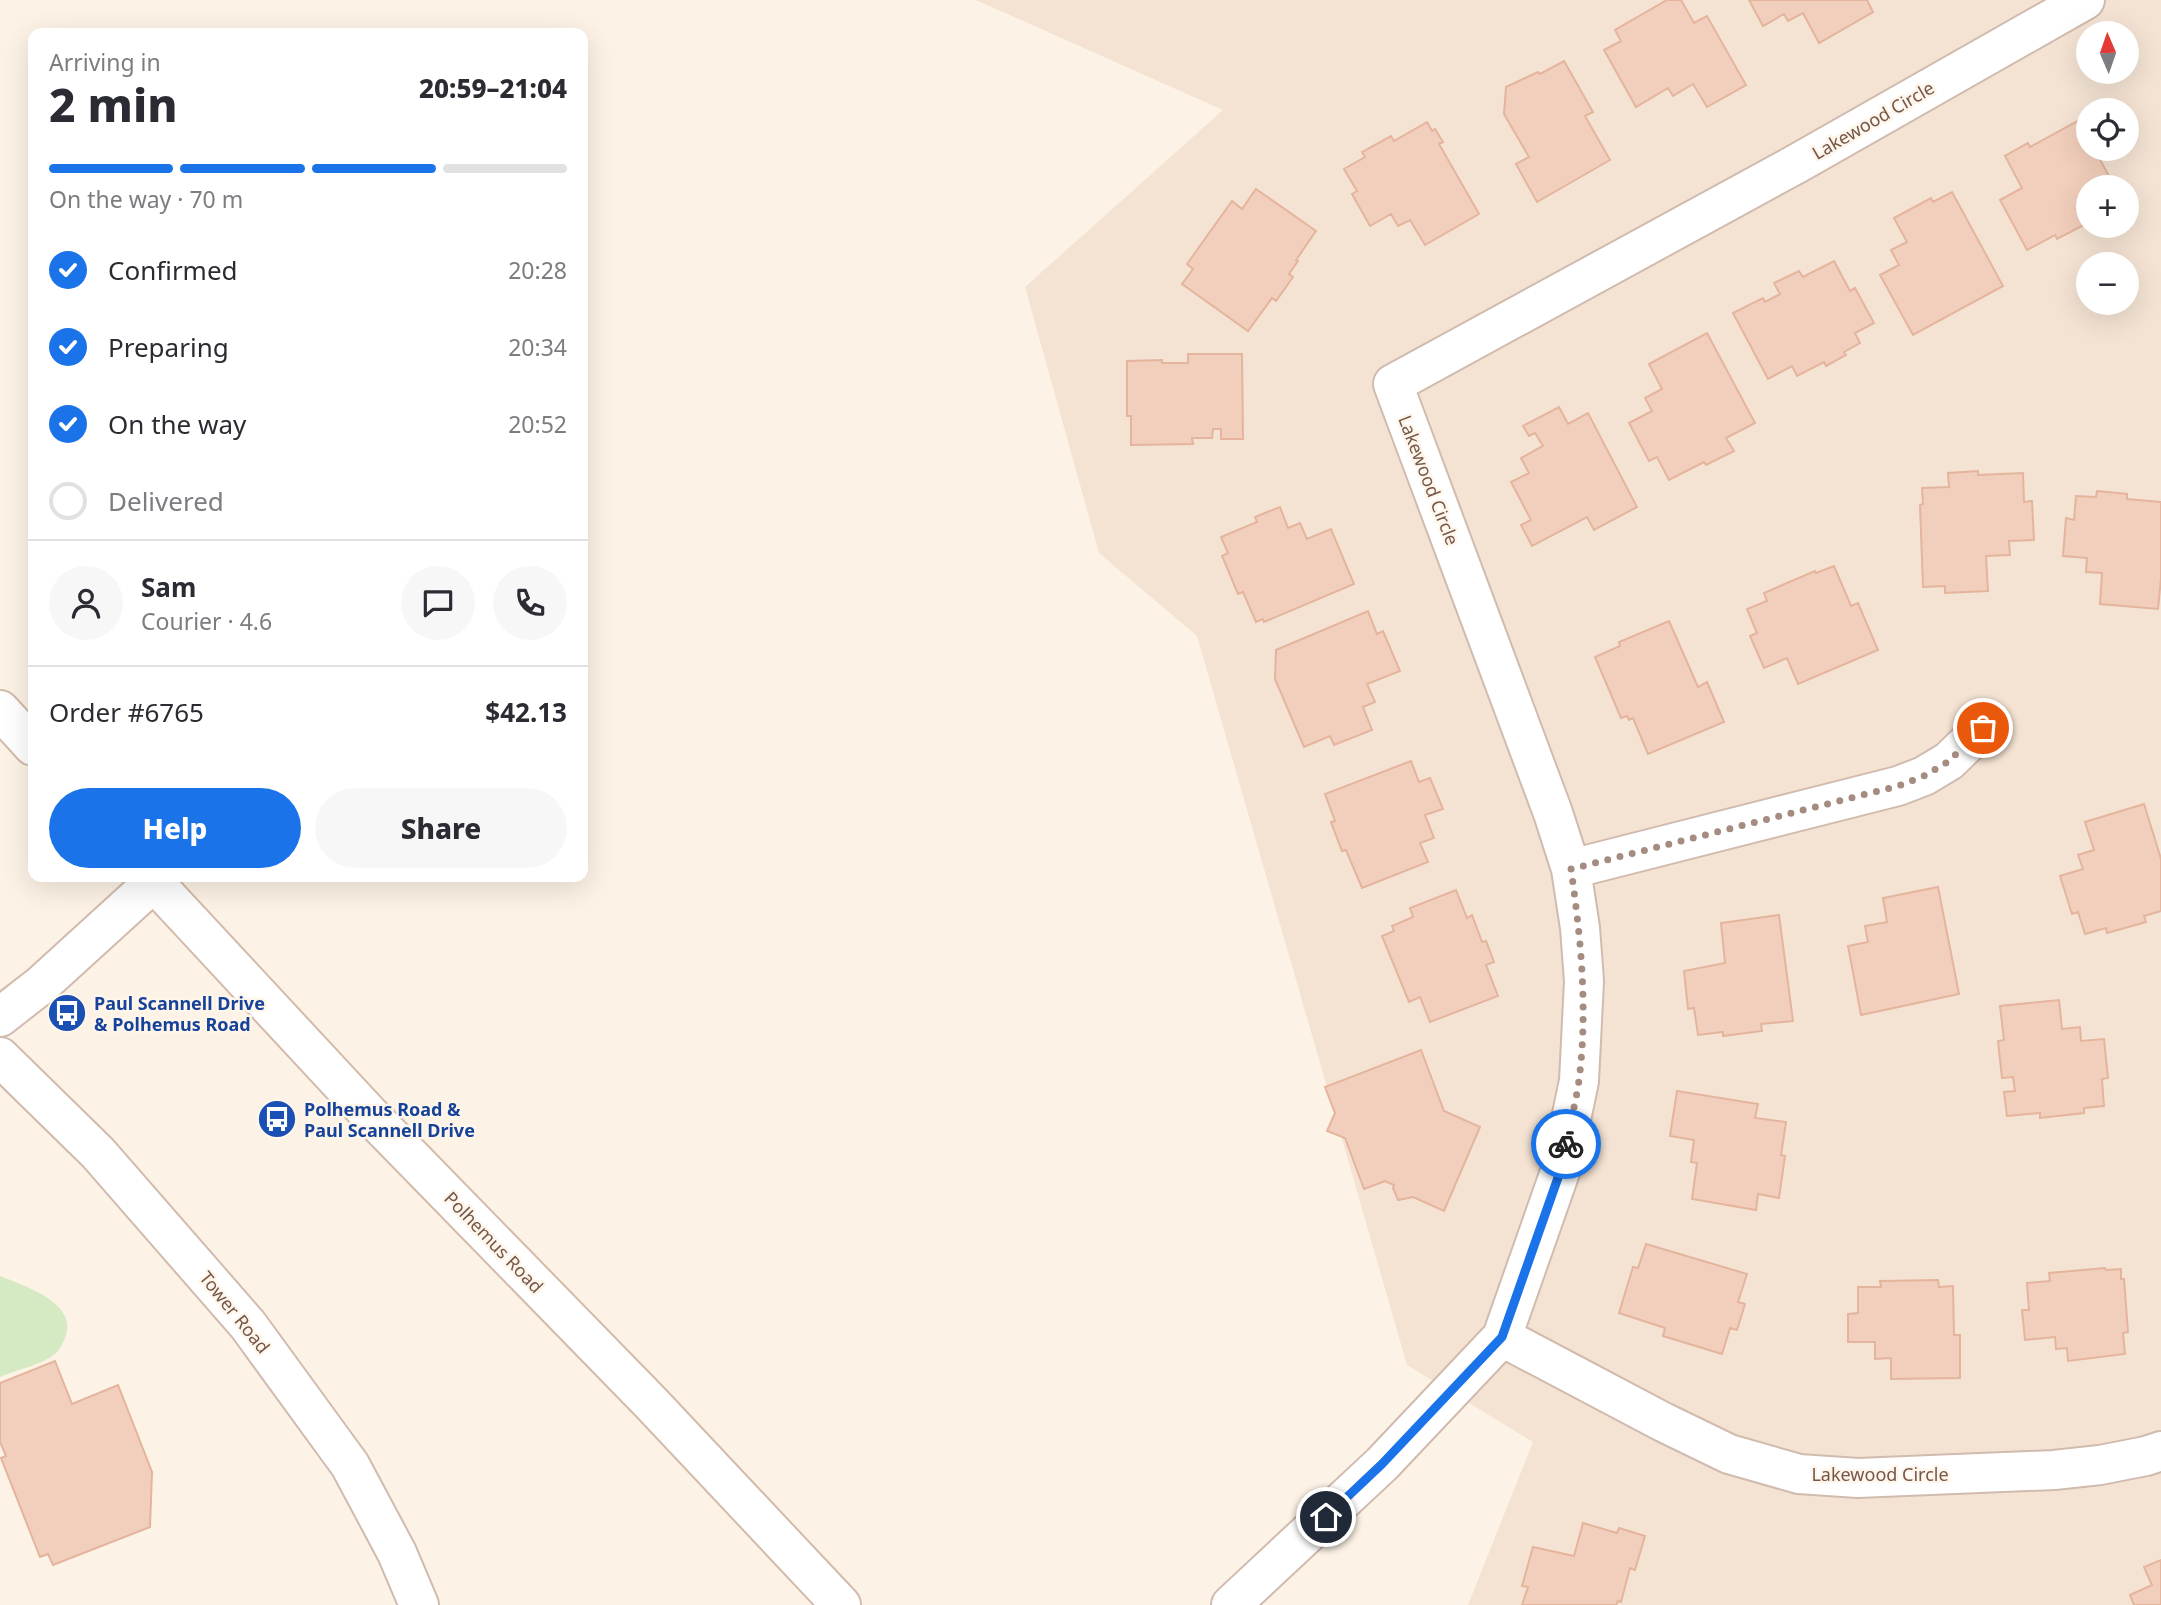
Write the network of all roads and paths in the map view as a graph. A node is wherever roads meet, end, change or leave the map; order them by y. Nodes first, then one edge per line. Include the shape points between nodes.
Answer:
1 (2085, 0) edge
2 (0, 710) edge
3 (1983, 728) dead end
4 (28, 741) edge
5 (1571, 869) junction
6 (149, 882) edge
7 (155, 882) edge
8 (0, 1017) edge
9 (0, 1057) edge
10 (1502, 1337) junction
11 (2161, 1451) edge
12 (419, 1605) edge
13 (841, 1605) edge
14 (1231, 1605) edge

1 - 5 street, Lakewood Circle via 1392,384
2 - 4 street
3 - 5 street via 1949,761 1898,786
5 - 10 street, Lakewood Circle via 1584,981 1579,1081 1560,1172
6 - 8 street via 41,985
7 - 13 street, Polhemus Road via 370,1116
9 - 12 street, Tower Road via 98,1153 248,1325 350,1465
10 - 11 street, Lakewood Circle via 1729,1454 1800,1474 1858,1478 2054,1470
10 - 14 street, Lakewood Circle via 1382,1464

